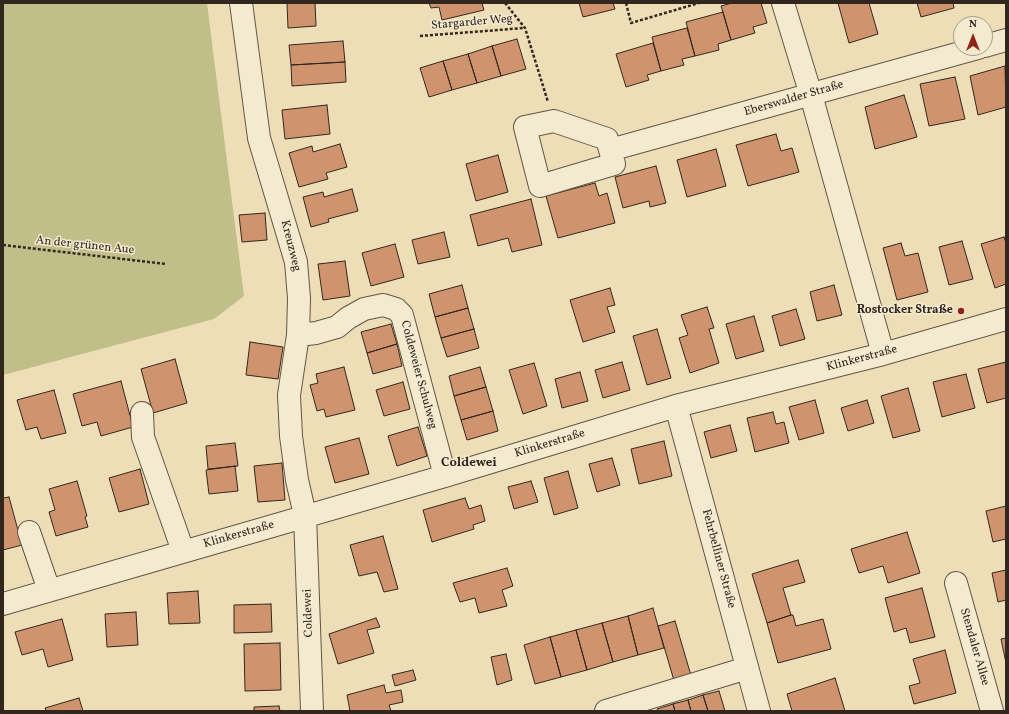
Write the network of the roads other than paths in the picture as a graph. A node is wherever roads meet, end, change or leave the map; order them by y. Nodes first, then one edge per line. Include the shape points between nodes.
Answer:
1 (241, 3) edge
2 (783, 3) edge
3 (1006, 40) edge
4 (993, 44) edge
5 (953, 55) edge
6 (811, 95) junction
7 (610, 150) junction
8 (1006, 319) edge
9 (298, 335) junction
10 (883, 354) junction
11 (676, 406) junction
12 (142, 413) dead end
13 (445, 476) junction
14 (305, 515) junction
15 (29, 532) dead end
16 (183, 551) junction
17 (956, 583) dead end
18 (49, 590) junction
19 (3, 604) edge
20 (747, 668) junction
21 (312, 711) edge
22 (606, 711) edge
23 (759, 711) edge
24 (992, 711) edge

1 - 9 street, Kreuzweg via 259,138 296,262 299,298
2 - 6 street
3 - 4 street
5 - 6 street, Eberswalder Straße
6 - 7 street, Eberswalder Straße
6 - 10 street
7 - 7 street via 607,139 554,121 525,127 540,186 614,164
8 - 10 street, Klinkerstraße
9 - 13 street, Coldeweier Schulweg via 337,327 364,309 383,305 396,309 402,315
9 - 14 street, Kreuzweg via 289,395 290,436
10 - 11 street, Klinkerstraße
11 - 13 street, Klinkerstraße
11 - 20 street, Fehrbelliner Straße
12 - 16 street via 144,437
13 - 14 street, Klinkerstraße
14 - 16 street, Klinkerstraße
14 - 21 street, Coldewei
15 - 18 street
16 - 18 street, Klinkerstraße
17 - 24 street, Stendaler Allee
18 - 19 street, Klinkerstraße
20 - 22 street
20 - 23 street, Fehrbelliner Straße

